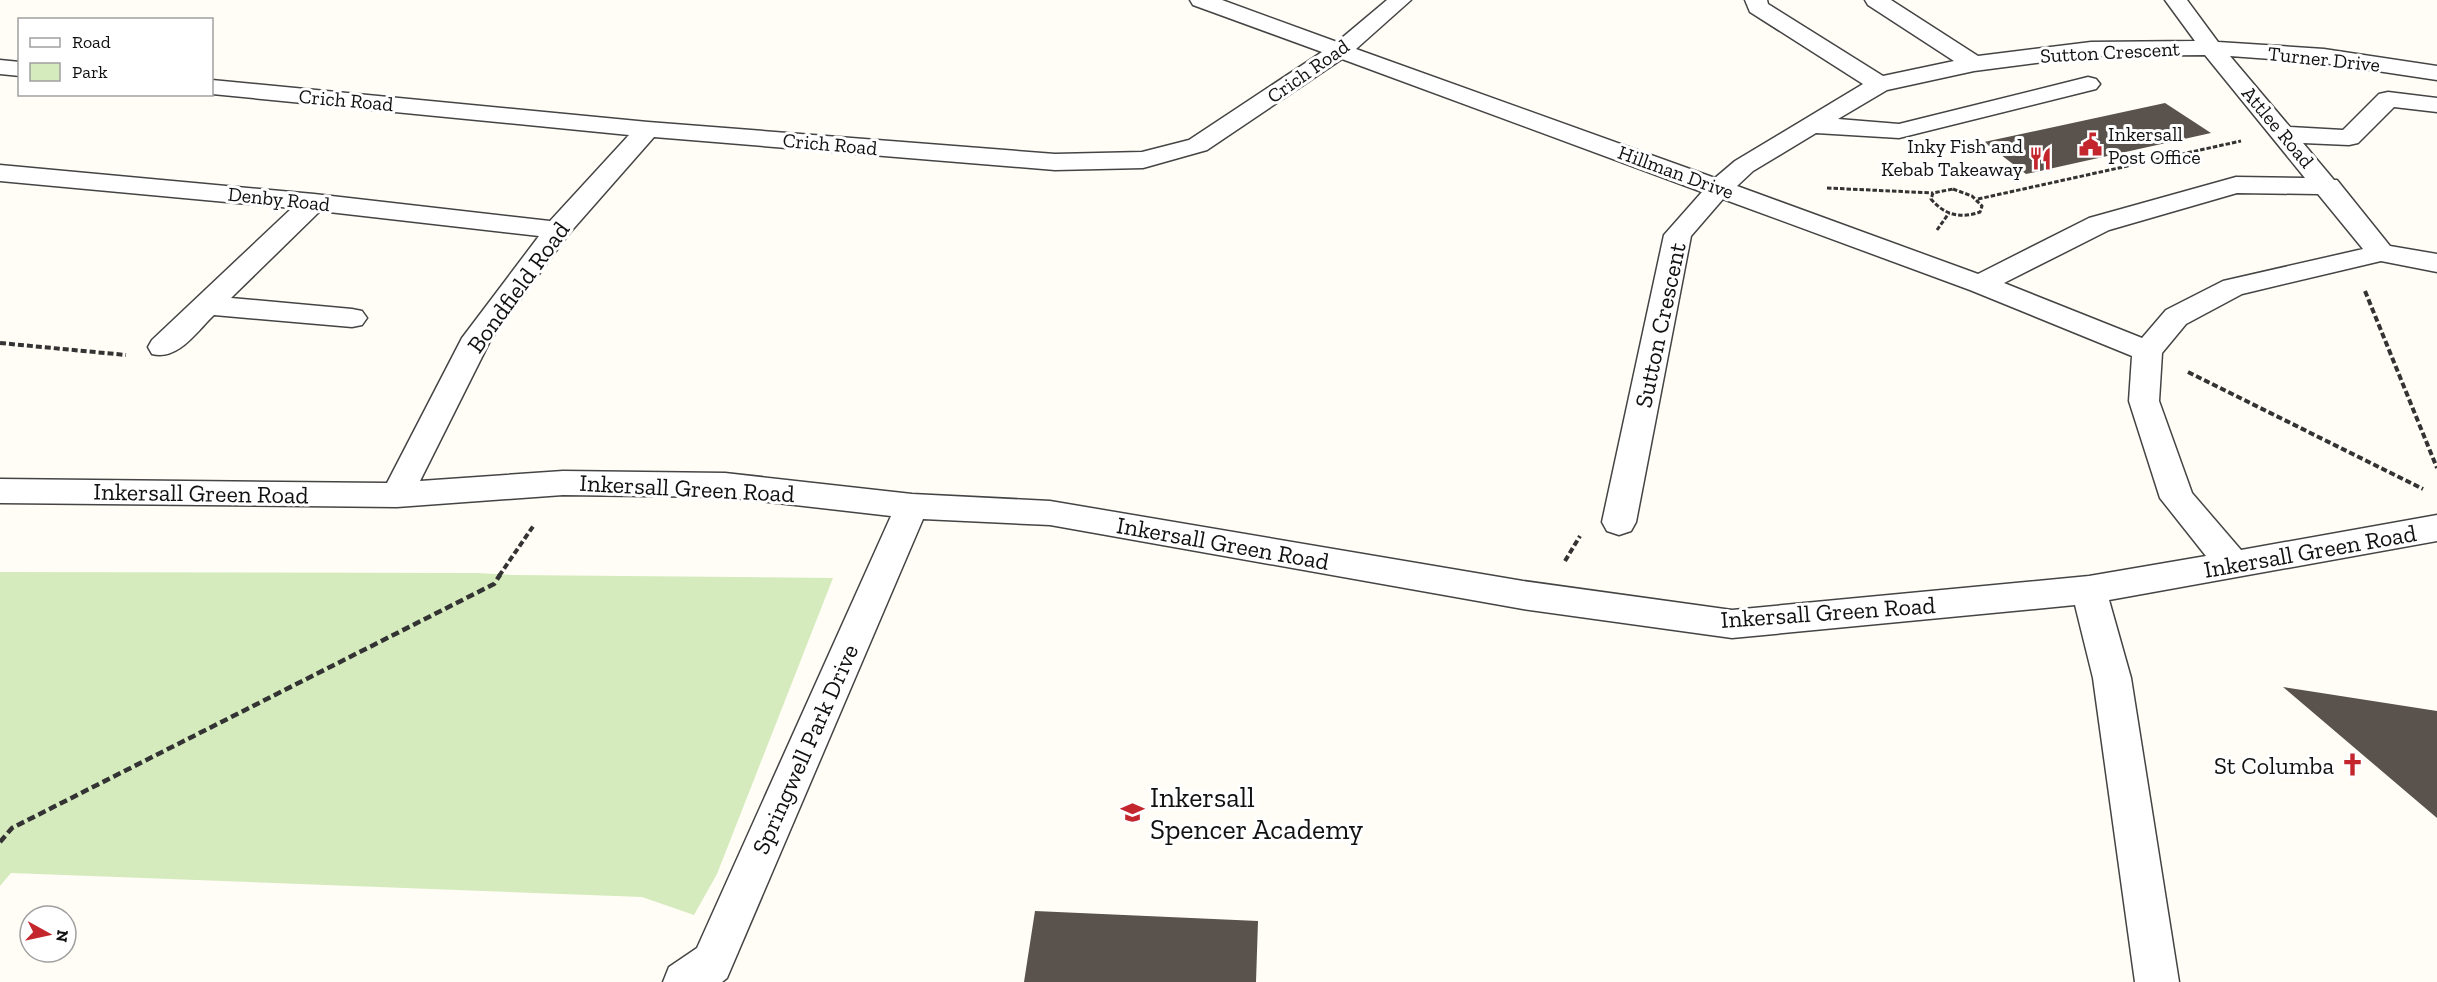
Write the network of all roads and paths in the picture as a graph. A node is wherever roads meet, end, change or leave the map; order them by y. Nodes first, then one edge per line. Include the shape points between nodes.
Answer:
1 (1201, 0) edge
2 (1400, 0) edge
3 (1756, 0) edge
4 (1876, 0) edge
5 (2176, 0) edge
6 (2211, 48) junction
7 (1341, 50) junction
8 (1974, 64) junction
9 (0, 67) edge
10 (18, 69) edge
11 (2437, 73) edge
12 (1878, 84) junction
13 (2088, 84) dead end
14 (213, 87) edge
15 (2437, 105) edge
16 (1810, 125) junction
17 (648, 129) junction
18 (2284, 134) joint
19 (0, 173) edge
20 (2328, 186) junction
21 (1719, 188) junction
22 (1818, 188) dead end
23 (1933, 193) junction
24 (1977, 199) junction
25 (314, 202) junction
26 (557, 230) junction
27 (2380, 253) junction
28 (2352, 260) junction
29 (2437, 263) edge
30 (1980, 284) junction
31 (207, 305) junction
32 (352, 318) dead end
33 (0, 343) edge
34 (163, 347) joint
35 (2147, 351) junction
36 (2437, 468) edge
37 (563, 483) junction
38 (2426, 490) dead end
39 (0, 491) edge
40 (398, 495) junction
41 (912, 506) junction
42 (1620, 513) joint
43 (2437, 528) edge
44 (2234, 565) junction
45 (2089, 590) junction
46 (1543, 597) junction
47 (0, 842) edge
48 (685, 982) edge
49 (2157, 982) edge

1 - 7 street, Hillman Drive
2 - 7 street, Crich Road
3 - 12 street via 1758,7
4 - 8 street
5 - 6 street, Attlee Road
6 - 8 street, Sutton Crescent via 2091,49
6 - 11 street, Turner Drive via 2324,56
6 - 20 street, Attlee Road
7 - 17 street, Crich Road via 1198,145 1143,160 1055,162
7 - 21 street, Hillman Drive
8 - 12 street, Sutton Crescent
9 - 10 street
12 - 16 street, Sutton Crescent
13 - 16 street via 1899,131
14 - 17 street, Crich Road
15 - 18 street via 2388,99 2349,138
16 - 21 street, Sutton Crescent via 1744,166
17 - 26 street, Bondfield Road
18 - 24 path via 2214,145
19 - 25 street, Denby Road
20 - 27 street, Attlee Road
20 - 30 street via 2236,185 2099,224
21 - 30 street, Hillman Drive
21 - 42 street, Sutton Crescent via 1678,235
22 - 23 path
23 - 24 path via 1954,189
23 - 24 path via 1931,200 1937,207 1961,216 1980,212 1982,206
25 - 26 street, Denby Road
25 - 31 street
26 - 40 street, Bondfield Road via 477,338
27 - 28 street
27 - 29 street
28 - 35 street via 2233,287 2176,316
28 - 36 path
30 - 35 street, Hillman Drive
31 - 32 street
31 - 34 street
33 - 34 path via 155,358
35 - 38 path
35 - 44 street via 2144,401 2177,498
37 - 40 street, Inkersall Green Road
37 - 41 street, Inkersall Green Road via 725,485
37 - 47 path via 494,584 12,828
39 - 40 street, Inkersall Green Road
41 - 46 street, Inkersall Green Road via 1050,513
41 - 48 street, Springwell Park Drive via 711,963
42 - 46 path via 1588,522
43 - 44 street, Inkersall Green Road
44 - 45 street, Inkersall Green Road
45 - 46 street, Inkersall Green Road via 1732,624
45 - 49 street via 2112,678

